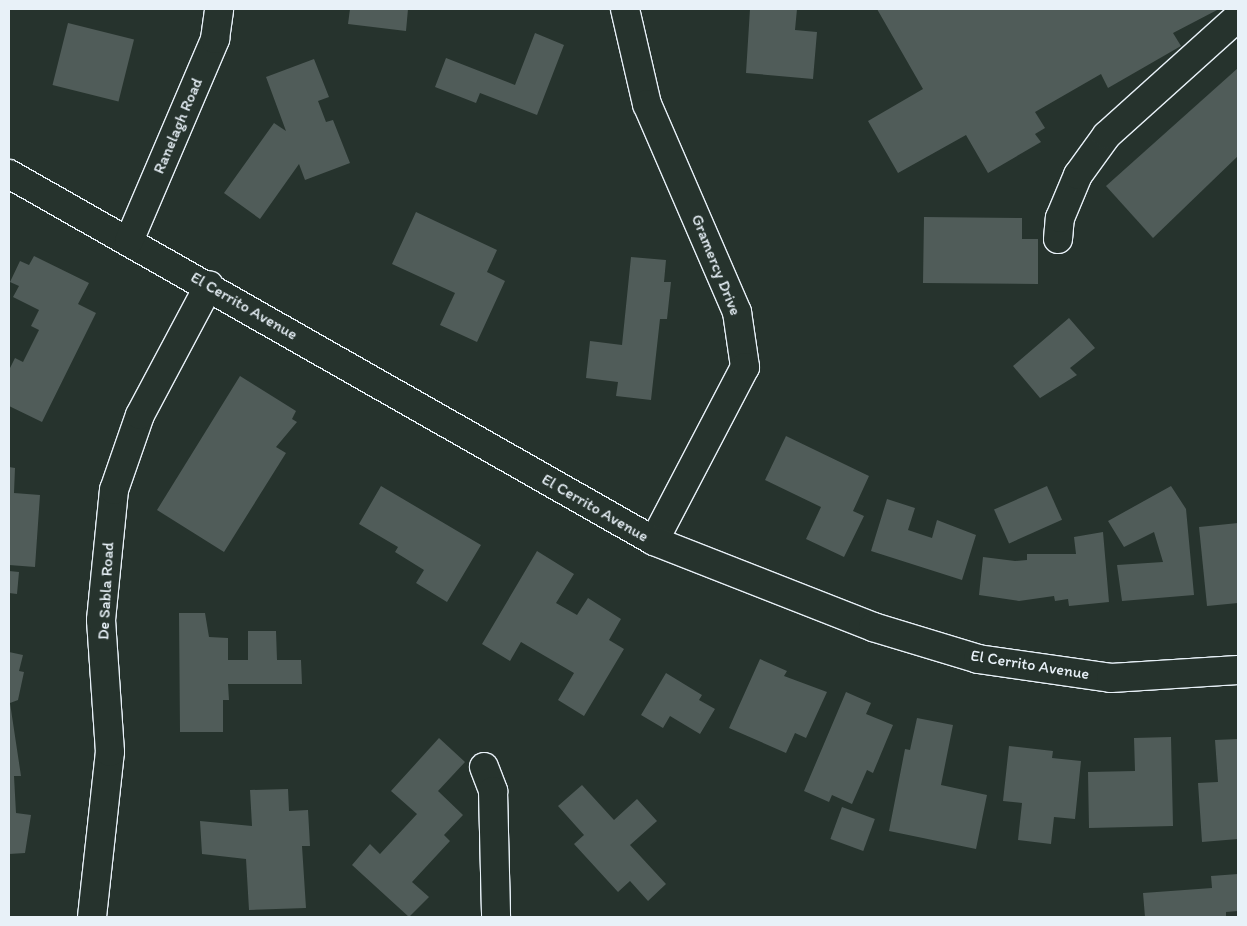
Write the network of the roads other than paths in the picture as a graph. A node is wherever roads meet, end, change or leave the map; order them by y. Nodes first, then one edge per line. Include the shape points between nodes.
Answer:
1 (219, 9) edge
2 (625, 9) edge
3 (1238, 17) edge
4 (9, 174) edge
5 (1058, 239) dead end
6 (129, 241) junction
7 (209, 285) junction
8 (654, 541) junction
9 (1238, 670) edge
10 (484, 767) dead end
11 (92, 917) edge
12 (496, 917) edge

1 - 6 street, Ranelagh Road via 215,39
2 - 8 street, Gramercy Drive via 648,104 737,312 745,367
3 - 5 street via 1107,134 1078,175 1060,218
4 - 6 street, El Cerrito Avenue
6 - 7 street, El Cerrito Avenue
7 - 8 street, El Cerrito Avenue
7 - 11 street, De Sabla Road via 140,415 114,490 101,620 110,752
8 - 9 street, El Cerrito Avenue via 873,627 978,659 1111,678
10 - 12 street via 493,791

